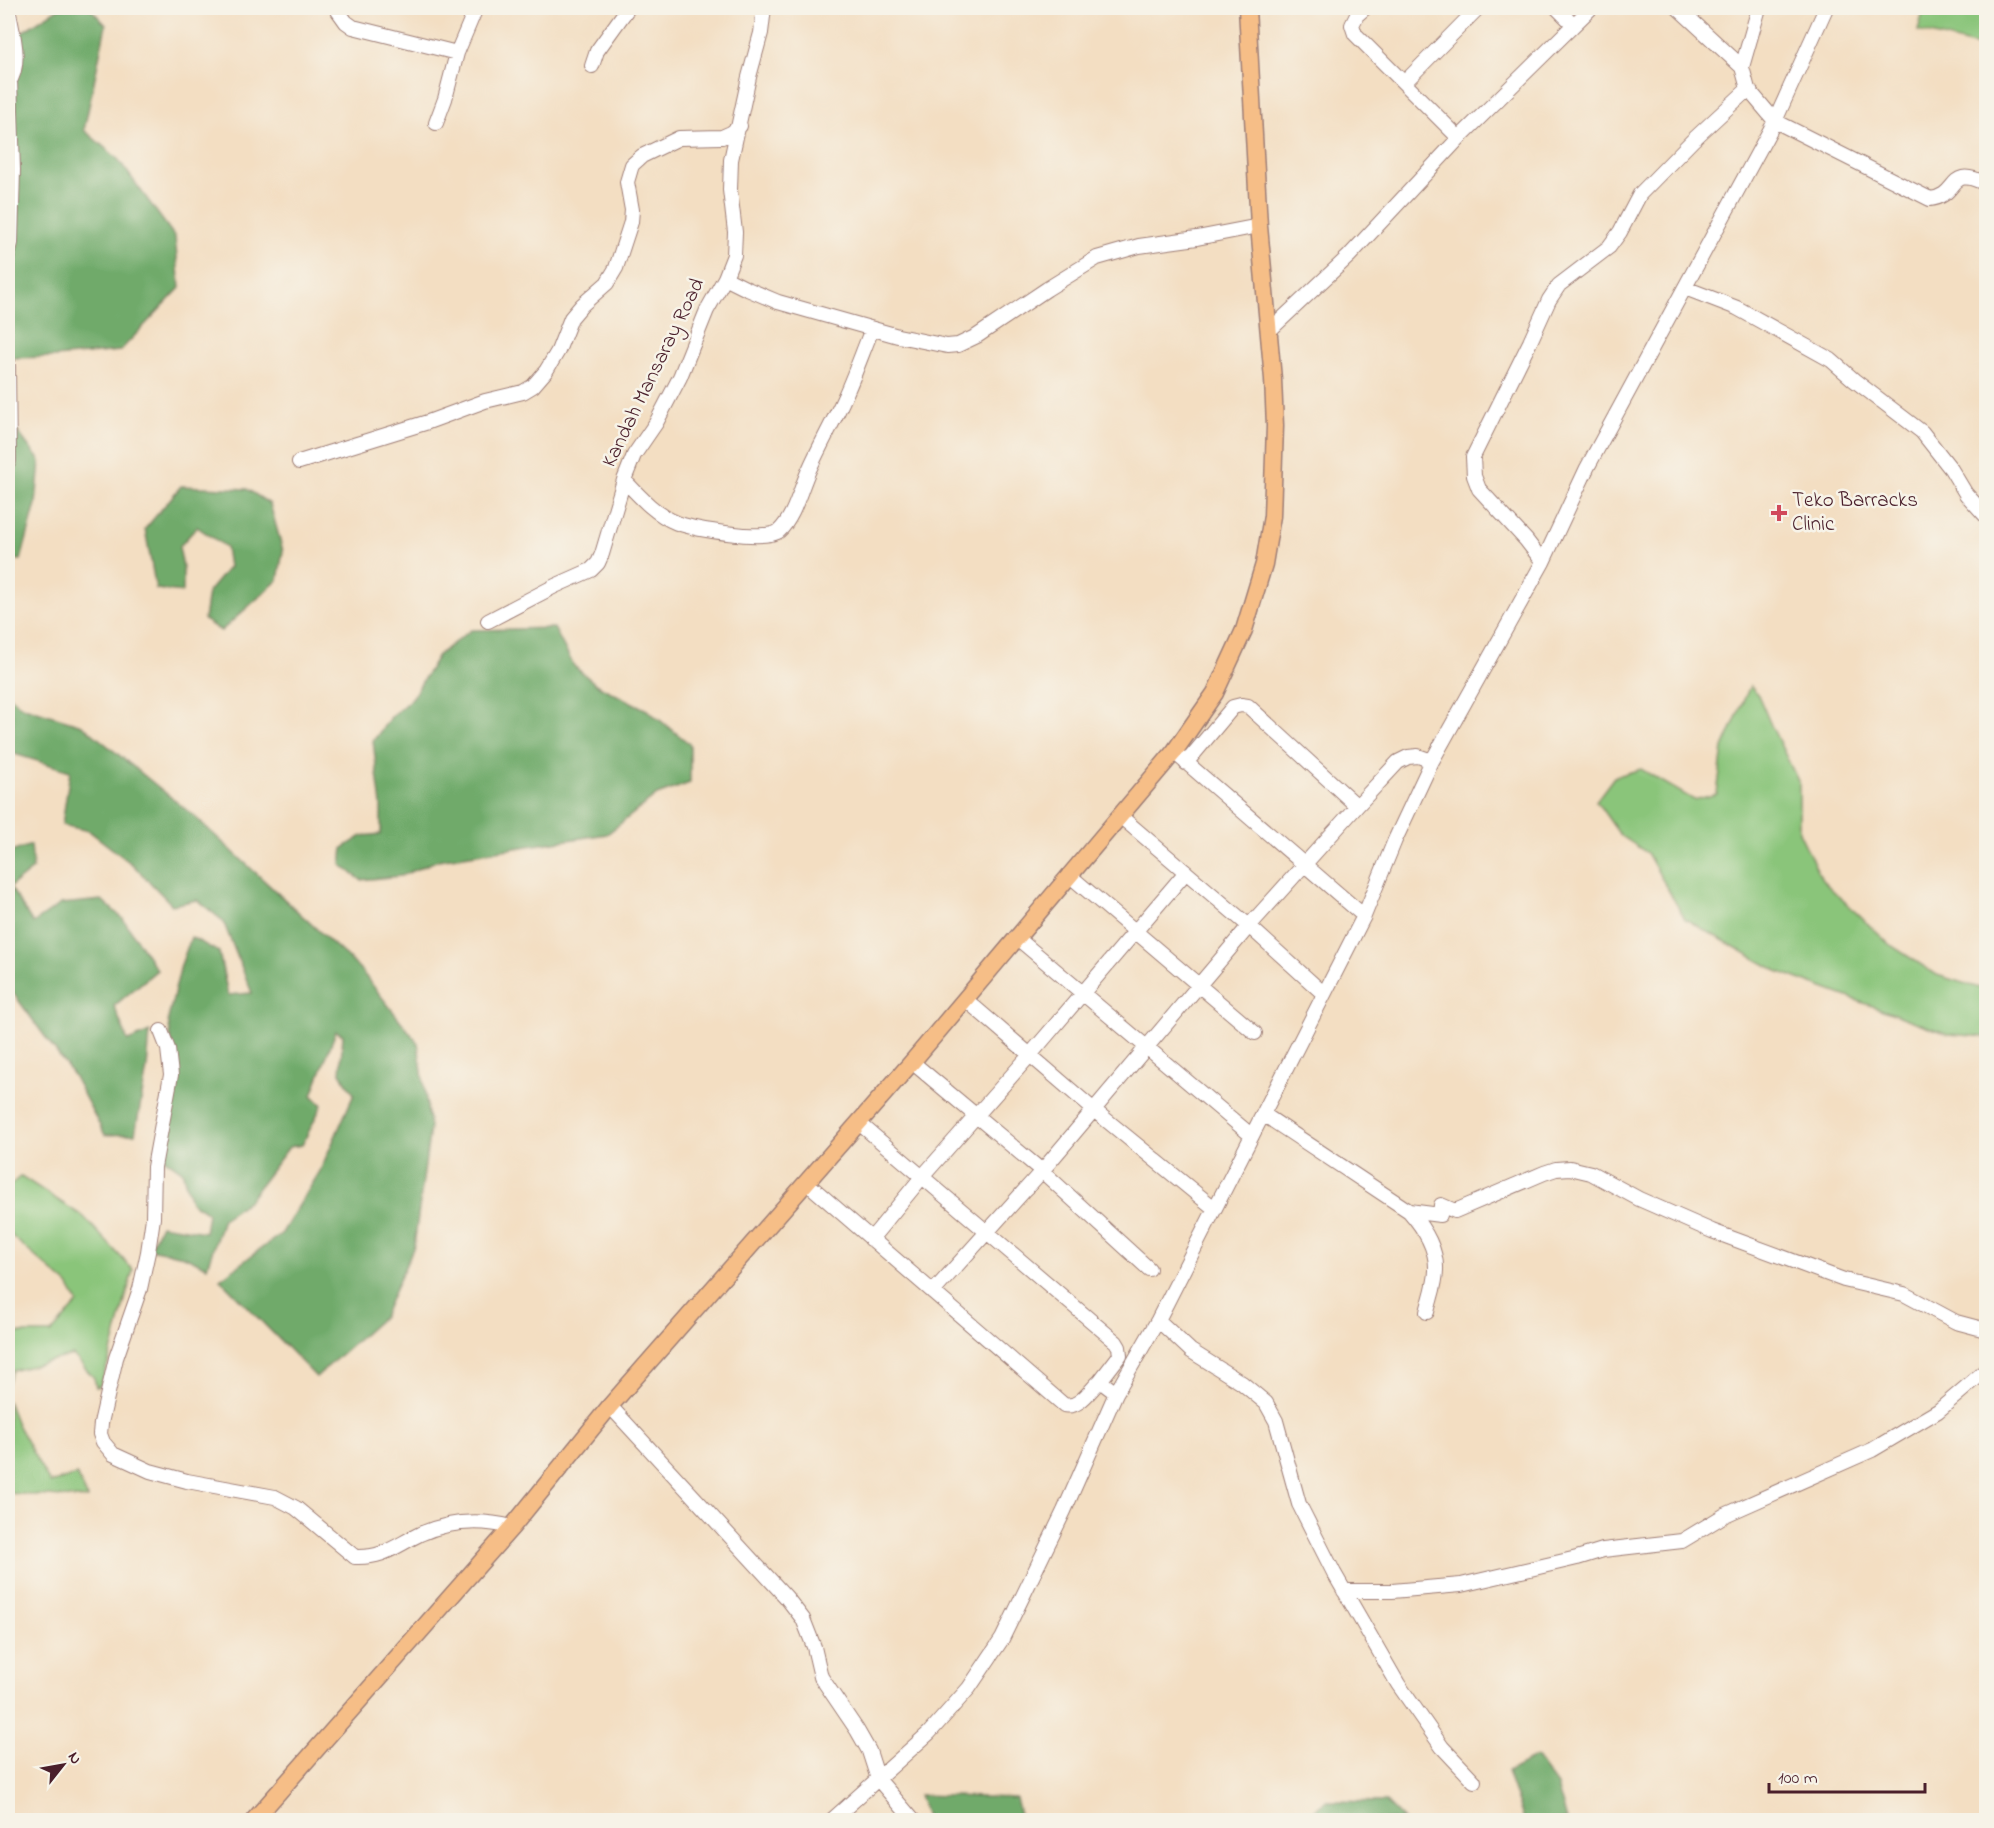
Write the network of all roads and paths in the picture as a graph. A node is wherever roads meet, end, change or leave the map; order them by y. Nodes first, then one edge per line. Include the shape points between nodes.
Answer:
1 (8, 8) edge
2 (336, 8) edge
3 (476, 8) edge
4 (628, 8) edge
5 (764, 8) edge
6 (1247, 8) edge
7 (1365, 8) edge
8 (1478, 8) edge
9 (1557, 8) edge
10 (1591, 8) edge
11 (1678, 8) edge
12 (1759, 8) edge
13 (1826, 8) edge
14 (1573, 24) junction
15 (457, 53) junction
16 (592, 66) dead end
17 (1742, 67) junction
18 (9, 82) edge
19 (1404, 83) junction
20 (1748, 89) junction
21 (1775, 121) junction
22 (436, 123) dead end
23 (740, 126) junction
24 (1459, 138) junction
25 (1986, 184) edge
26 (1259, 226) junction
27 (8, 256) edge
28 (725, 278) junction
29 (1685, 288) junction
30 (872, 328) junction
31 (1269, 331) junction
32 (8, 362) edge
33 (9, 461) edge
34 (299, 462) dead end
35 (624, 480) junction
36 (1986, 516) edge
37 (1543, 562) junction
38 (488, 621) dead end
39 (1180, 758) junction
40 (1432, 761) junction
41 (1357, 806) junction
42 (1120, 816) junction
43 (1304, 864) junction
44 (1186, 872) junction
45 (1069, 875) junction
46 (1364, 916) junction
47 (1250, 926) junction
48 (1135, 931) junction
49 (1016, 937) junction
50 (1199, 986) junction
51 (1082, 993) junction
52 (1324, 994) junction
53 (965, 999) junction
54 (161, 1031) dead end
55 (1255, 1033) dead end
56 (1146, 1048) junction
57 (1030, 1055) junction
58 (912, 1062) junction
59 (1094, 1110) junction
60 (1263, 1114) junction
61 (976, 1117) junction
62 (859, 1123) junction
63 (1252, 1136) junction
64 (1041, 1171) junction
65 (922, 1177) junction
66 (807, 1183) junction
67 (1214, 1208) junction
68 (1409, 1211) junction
69 (987, 1232) junction
70 (871, 1239) junction
71 (1149, 1269) dead end
72 (933, 1292) junction
73 (1427, 1312) dead end
74 (1158, 1320) junction
75 (1986, 1330) edge
76 (1986, 1370) edge
77 (1100, 1381) junction
78 (1116, 1393) junction
79 (610, 1406) junction
80 (512, 1527) junction
81 (1344, 1591) junction
82 (878, 1779) junction
83 (1474, 1781) dead end
84 (254, 1821) edge
85 (832, 1821) edge
86 (913, 1821) edge

1 - 18 street via 15,59
2 - 15 street via 353,27
3 - 15 street
4 - 16 street via 597,51
5 - 23 street, Kandah Mansaray Road
6 - 26 main road
7 - 19 street via 1352,25 1355,34
8 - 19 street
9 - 14 street
10 - 14 street
11 - 17 street
12 - 17 street
13 - 21 street
14 - 24 street
15 - 22 street
17 - 20 street
18 - 27 street via 12,202
19 - 24 street
20 - 21 street
20 - 37 street via 1640,194 1609,247 1559,285 1473,457 1479,489
21 - 25 street via 1930,199 1940,198 1962,177 1970,176
21 - 29 street
23 - 28 street, Kandah Mansaray Road via 731,160 734,255
23 - 34 street via 722,137 679,138 632,165 627,183 631,222 616,268 607,283 571,318 558,351 532,386
24 - 31 street via 1349,256
26 - 30 street via 1139,246 1097,258 958,345 931,343
26 - 31 main road
28 - 30 street via 778,302
28 - 35 street, Kandah Mansaray Road via 707,310 680,377 634,455
29 - 36 street via 1737,308 1831,360 1922,432
29 - 37 street via 1587,468
30 - 35 street via 792,512 777,533 742,535 676,522 644,502
31 - 39 main road via 1275,436 1272,516 1264,564 1244,630
32 - 33 street
35 - 38 street, Kandah Mansaray Road via 598,563
37 - 40 street
39 - 41 street via 1233,708 1248,706
39 - 42 main road
39 - 43 street
40 - 41 street via 1418,756 1398,762
40 - 46 street
41 - 43 street
42 - 44 street
42 - 45 main road
43 - 46 street
43 - 47 street
44 - 47 street
44 - 48 street
45 - 48 street
45 - 49 main road
46 - 52 street
47 - 50 street
47 - 52 street
48 - 50 street
48 - 51 street
49 - 51 street
49 - 53 main road
50 - 55 street
50 - 56 street
51 - 56 street
51 - 57 street
52 - 60 street
53 - 57 street
53 - 58 main road
54 - 80 street via 171,1076 154,1167 150,1240 140,1289 116,1358 101,1423 103,1442 113,1454 150,1471 274,1497 296,1508 355,1557 382,1555 446,1524 494,1523
56 - 59 street
56 - 63 street
57 - 59 street
57 - 61 street
58 - 61 street
58 - 62 main road
59 - 64 street
59 - 67 street
60 - 63 street
60 - 68 street
61 - 64 street
61 - 65 street
62 - 65 street
62 - 66 main road
63 - 67 street
64 - 69 street
64 - 71 street
65 - 69 street
65 - 70 street
66 - 70 street
66 - 79 main road
67 - 74 street
68 - 73 street via 1424,1228 1436,1270
68 - 75 street via 1440,1215 1441,1205 1455,1211 1544,1173 1570,1168 1591,1173 1639,1199 1755,1248 1844,1280 1904,1294 1956,1322
69 - 72 street
69 - 77 street via 1116,1341 1120,1355
70 - 72 street
72 - 77 street via 1064,1405 1076,1405
74 - 78 street
74 - 81 street via 1191,1351 1266,1403 1276,1420 1299,1504
76 - 81 street via 1938,1411 1872,1450 1725,1515 1682,1541 1603,1550 1461,1585
77 - 78 street
78 - 82 street via 1002,1639 969,1688 929,1733
79 - 80 main road
79 - 82 street via 779,1588 803,1619 821,1677 869,1751
80 - 84 main road
81 - 83 street via 1410,1702 1442,1747
82 - 85 street
82 - 86 street

